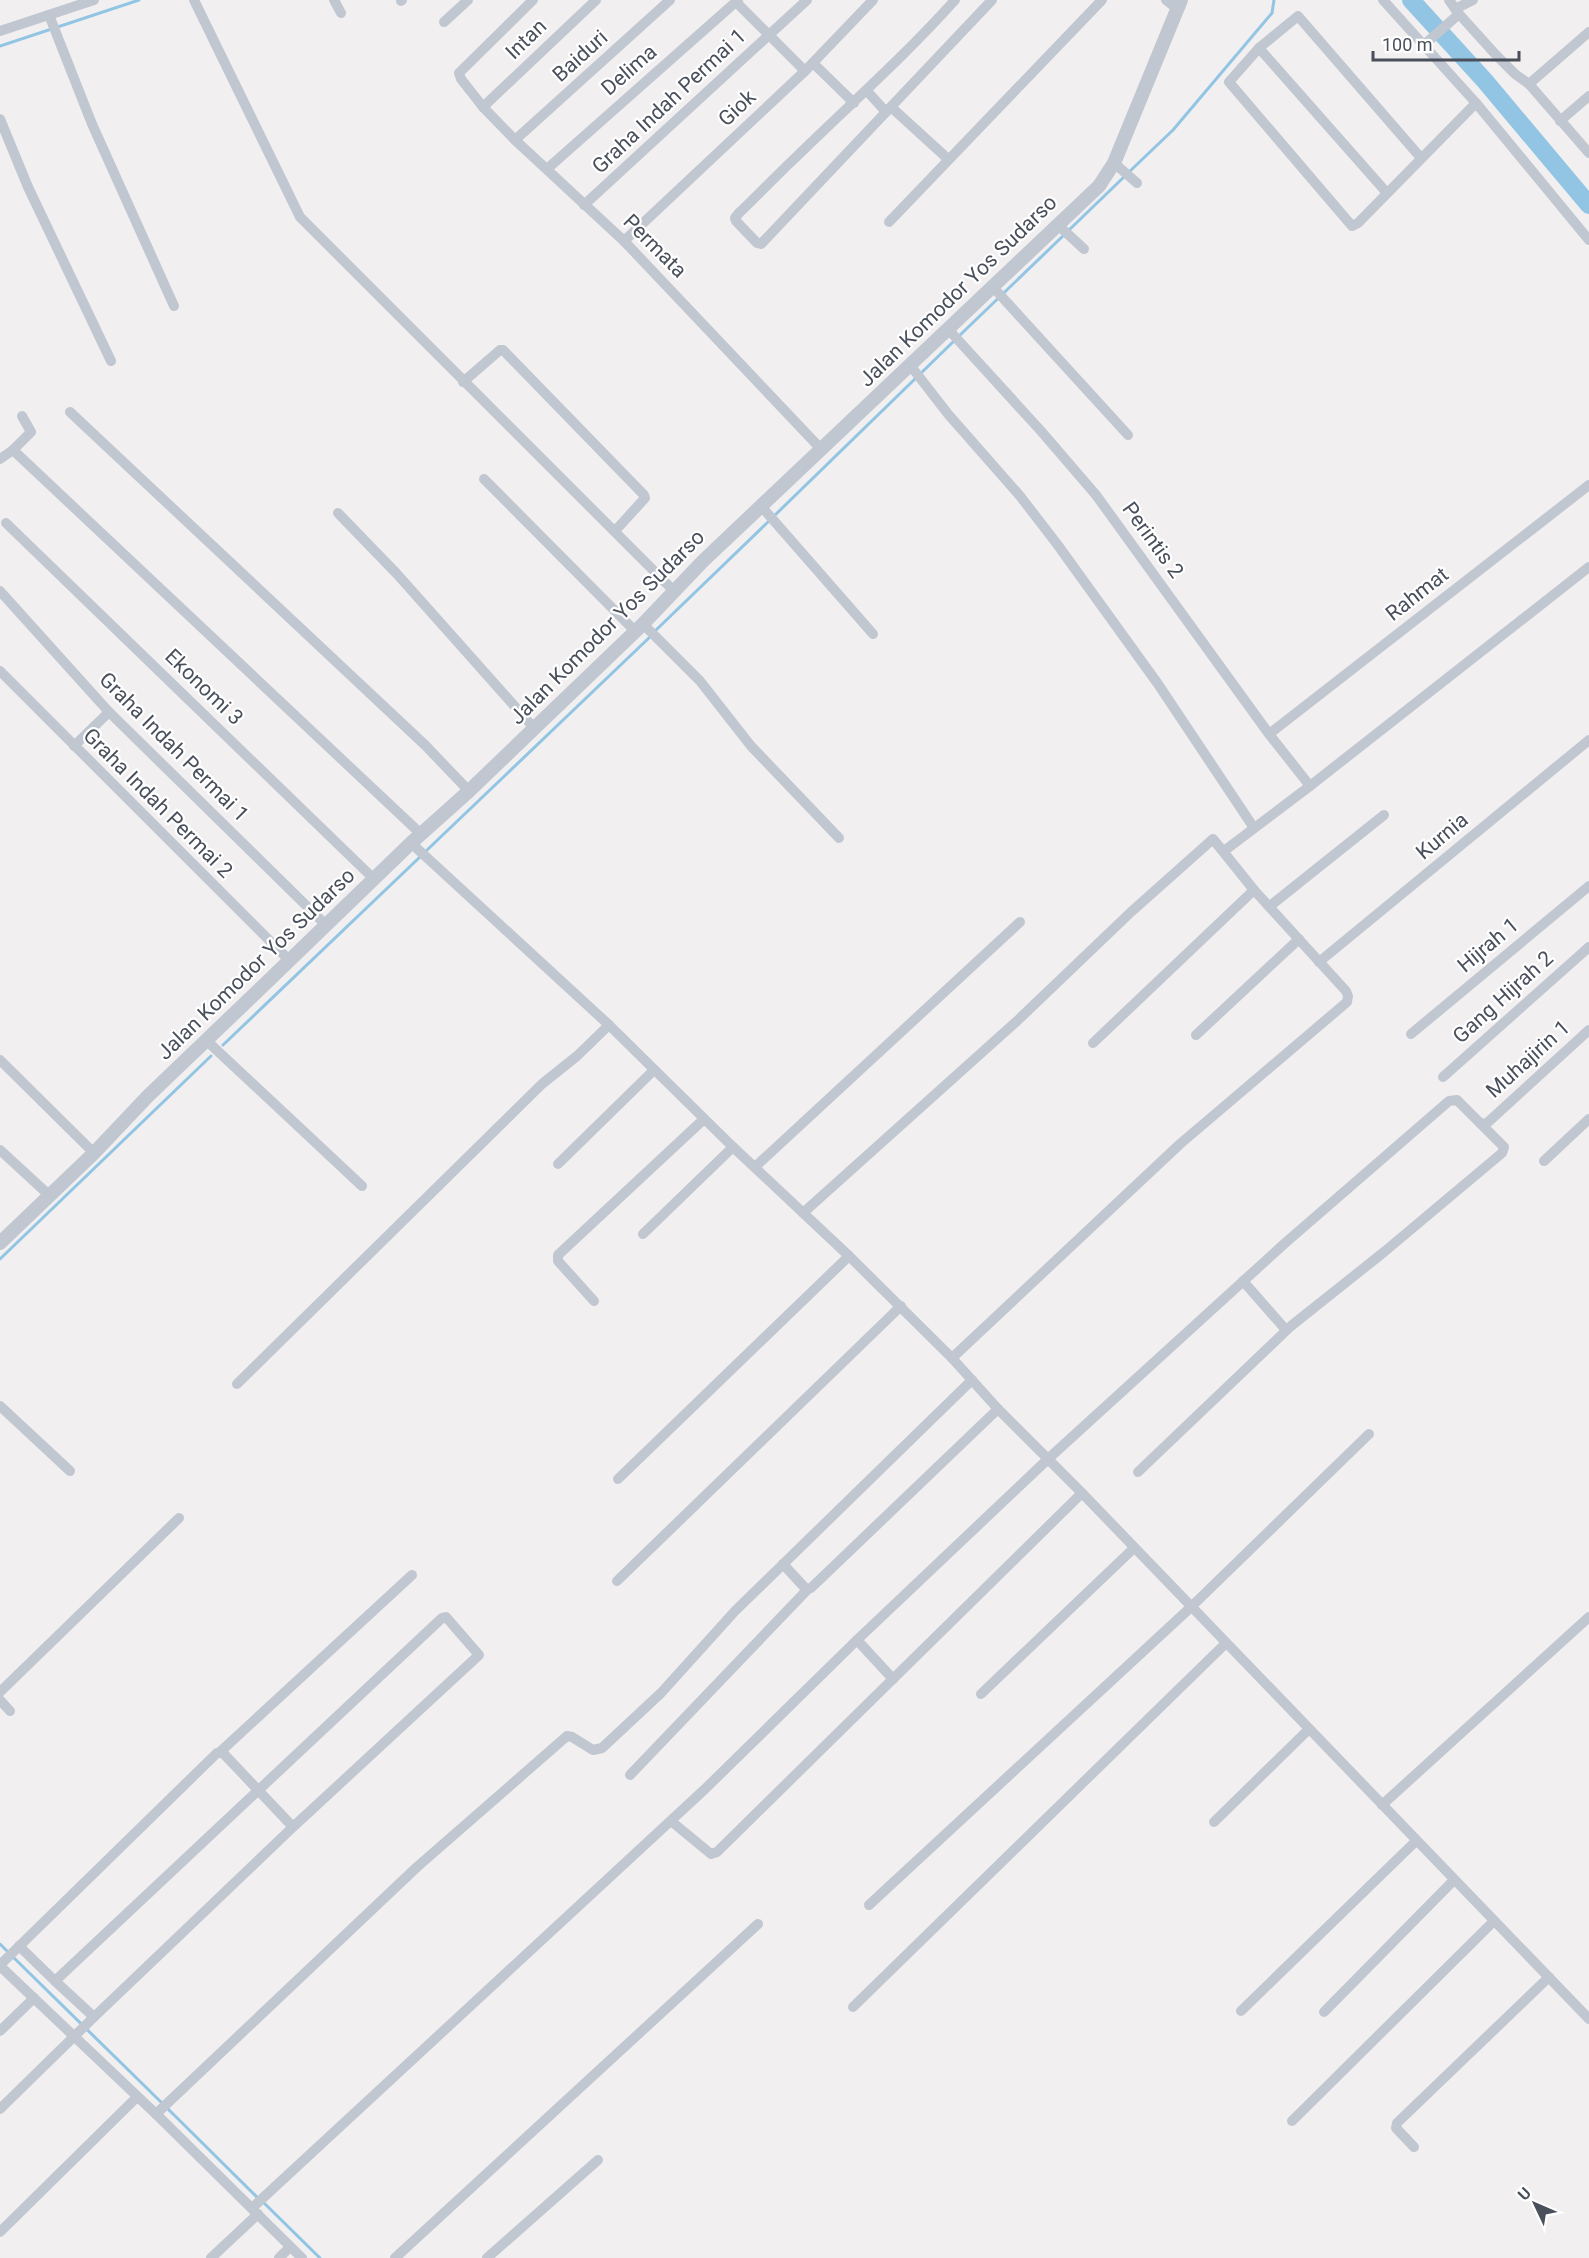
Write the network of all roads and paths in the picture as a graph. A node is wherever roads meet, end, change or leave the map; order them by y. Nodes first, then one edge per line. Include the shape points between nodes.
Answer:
1 (94, 0) edge
2 (194, 0) edge
3 (334, 0) edge
4 (468, 0) edge
5 (533, 0) edge
6 (596, 0) edge
7 (670, 0) edge
8 (807, 0) edge
9 (873, 0) edge
10 (955, 0) edge
11 (992, 0) edge
12 (1102, 0) edge
13 (1383, 0) edge
14 (1473, 0) edge
15 (736, 1) edge
16 (1174, 3) edge
17 (1454, 8) edge
18 (341, 13) dead end
19 (50, 19) junction
20 (444, 22) dead end
21 (0, 31) edge
22 (1589, 32) edge
23 (770, 35) junction
24 (1425, 44) junction
25 (1259, 48) junction
26 (809, 67) junction
27 (1529, 84) junction
28 (867, 91) junction
29 (1589, 96) edge
30 (854, 103) junction
31 (1476, 103) junction
32 (483, 107) junction
33 (888, 109) junction
34 (0, 119) edge
35 (1560, 121) junction
36 (515, 140) junction
37 (1589, 153) edge
38 (1421, 158) junction
39 (948, 159) junction
40 (1118, 166) junction
41 (547, 169) junction
42 (1134, 181) dead end
43 (1387, 193) junction
44 (584, 205) junction
45 (889, 222) dead end
46 (1060, 227) junction
47 (1589, 240) edge
48 (624, 241) junction
49 (1084, 249) dead end
50 (996, 290) junction
51 (174, 306) dead end
52 (951, 333) junction
53 (111, 361) dead end
54 (912, 369) junction
55 (463, 382) junction
56 (70, 412) dead end
57 (22, 416) dead end
58 (1128, 435) dead end
59 (821, 449) junction
60 (13, 450) junction
61 (0, 459) edge
62 (484, 479) dead end
63 (1589, 485) edge
64 (765, 510) junction
65 (339, 513) dead end
66 (6, 523) dead end
67 (615, 531) junction
68 (1589, 567) edge
69 (673, 590) junction
70 (0, 591) edge
71 (642, 628) junction
72 (873, 634) dead end
73 (0, 671) edge
74 (109, 712) junction
75 (534, 728) junction
76 (1269, 734) junction
77 (1589, 740) edge
78 (74, 746) junction
79 (1310, 786) junction
80 (469, 791) junction
81 (1384, 815) dead end
82 (1254, 828) junction
83 (839, 838) dead end
84 (416, 842) junction
85 (1224, 851) junction
86 (374, 879) junction
87 (1589, 886) edge
88 (1254, 890) junction
89 (1270, 906) junction
90 (1020, 922) dead end
91 (326, 925) junction
92 (1299, 939) junction
93 (1589, 947) edge
94 (290, 961) junction
95 (1319, 962) junction
96 (609, 1025) junction
97 (1589, 1030) edge
98 (1411, 1034) dead end
99 (1196, 1035) dead end
100 (207, 1041) junction
101 (1093, 1044) dead end
102 (0, 1060) edge
103 (654, 1070) junction
104 (1443, 1077) dead end
105 (704, 1119) junction
106 (1589, 1119) edge
107 (1480, 1123) junction
108 (733, 1147) junction
109 (0, 1150) edge
110 (94, 1153) junction
111 (1544, 1161) dead end
112 (558, 1164) dead end
113 (755, 1167) junction
114 (362, 1186) dead end
115 (50, 1196) junction
116 (803, 1213) junction
117 (644, 1234) dead end
118 (0, 1243) edge
119 (849, 1256) junction
120 (1243, 1281) junction
121 (594, 1301) dead end
122 (901, 1306) junction
123 (1286, 1330) junction
124 (952, 1358) junction
125 (972, 1380) junction
126 (237, 1384) dead end
127 (0, 1406) edge
128 (998, 1409) junction
129 (1369, 1434) dead end
130 (1048, 1459) junction
131 (70, 1471) dead end
132 (1138, 1472) dead end
133 (618, 1479) dead end
134 (1082, 1493) junction
135 (179, 1518) dead end
136 (1134, 1548) junction
137 (783, 1564) junction
138 (412, 1575) dead end
139 (617, 1581) dead end
140 (808, 1589) junction
141 (1190, 1608) junction
142 (1589, 1617) edge
143 (857, 1640) junction
144 (1225, 1644) junction
145 (893, 1679) junction
146 (0, 1692) edge
147 (981, 1694) dead end
148 (0, 1700) edge
149 (10, 1711) dead end
150 (1308, 1730) junction
151 (220, 1752) junction
152 (630, 1775) dead end
153 (258, 1790) junction
154 (1382, 1805) junction
155 (670, 1821) junction
156 (1214, 1822) dead end
157 (293, 1827) junction
158 (1416, 1841) junction
159 (1454, 1880) junction
160 (869, 1905) dead end
161 (1494, 1921) junction
162 (758, 1923) dead end
163 (18, 1947) junction
164 (1, 1964) edge
165 (1549, 1977) junction
166 (55, 1981) junction
167 (34, 1998) junction
168 (853, 2007) dead end
169 (1241, 2011) dead end
170 (1324, 2012) dead end
171 (93, 2019) junction
172 (1589, 2019) edge
173 (0, 2031) edge
174 (76, 2034) junction
175 (137, 2097) junction
176 (0, 2109) edge
177 (159, 2111) junction
178 (1292, 2121) dead end
179 (1414, 2147) dead end
180 (598, 2160) dead end
181 (256, 2209) junction
182 (0, 2232) edge
183 (290, 2247) junction
184 (212, 2258) edge
185 (279, 2258) edge
186 (302, 2258) edge
187 (394, 2258) edge
188 (487, 2258) edge

1 - 19 street
2 - 55 street via 300,217
3 - 18 street
4 - 20 street
5 - 32 street, Permata via 459,73
6 - 32 street, Intan
7 - 36 street, Baiduri
8 - 23 street, Graha Indah Permai 1
9 - 26 street, Giok
10 - 28 street
11 - 33 street
12 - 39 street
13 - 24 street
14 - 17 street
15 - 23 street
15 - 41 street, Delima
16 - 40 street, Jalan Komodor Yos Sudarso
17 - 24 street via 1448,23
17 - 27 street
19 - 21 street
19 - 51 street via 92,124
22 - 27 street
23 - 26 street
23 - 44 street, Graha Indah Permai 1
24 - 31 street
25 - 38 street via 1294,16 1301,17
25 - 43 street
25 - 43 street via 1230,84 1351,226
26 - 30 street
26 - 48 street, Giok
27 - 35 street
28 - 30 street
28 - 33 street
29 - 35 street
30 - 33 street via 735,218 757,243 761,244
31 - 38 street
31 - 47 street
32 - 36 street, Permata
33 - 39 street
34 - 53 street
35 - 37 street
36 - 41 street, Permata
38 - 43 street
39 - 45 street
40 - 42 street
40 - 46 street, Jalan Komodor Yos Sudarso
41 - 44 street, Permata
44 - 48 street, Permata
46 - 49 street
46 - 50 street, Jalan Komodor Yos Sudarso
48 - 59 street, Permata
50 - 52 street, Jalan Komodor Yos Sudarso
50 - 58 street
52 - 54 street, Jalan Komodor Yos Sudarso
52 - 76 street, Perintis 2 via 1096,495
54 - 59 street, Jalan Komodor Yos Sudarso
54 - 82 street via 1057,544 1158,684
55 - 67 street
55 - 67 street via 503,350 644,495
56 - 80 street
57 - 60 street via 32,432
59 - 64 street, Jalan Komodor Yos Sudarso
60 - 61 street
60 - 84 street
62 - 71 street
63 - 76 street, Rahmat
64 - 69 street, Jalan Komodor Yos Sudarso
64 - 72 street
65 - 75 street
66 - 86 street, Ekonomi 3
67 - 69 street
68 - 79 street
69 - 71 street, Jalan Komodor Yos Sudarso
70 - 74 street, Graha Indah Permai 1
71 - 75 street, Jalan Komodor Yos Sudarso
71 - 83 street via 700,681 751,746
73 - 78 street, Graha Indah Permai 2
74 - 78 street
74 - 91 street, Graha Indah Permai 1
75 - 80 street, Jalan Komodor Yos Sudarso
76 - 79 street, Perintis 2
77 - 95 street, Kurnia
78 - 94 street, Graha Indah Permai 2
79 - 82 street
80 - 84 street, Jalan Komodor Yos Sudarso
81 - 89 street
82 - 85 street
84 - 86 street, Jalan Komodor Yos Sudarso
84 - 96 street via 432,863
85 - 88 street
85 - 116 street via 1213,839
86 - 91 street, Jalan Komodor Yos Sudarso
87 - 98 street, Hijrah 1
88 - 89 street
88 - 101 street
89 - 92 street
90 - 113 street
91 - 94 street, Jalan Komodor Yos Sudarso
92 - 95 street
92 - 99 street
93 - 104 street, Gang Hijrah 2
94 - 100 street, Jalan Komodor Yos Sudarso
95 - 124 street via 1346,991 1347,1002 1180,1144
96 - 103 street
96 - 126 street via 542,1084
97 - 107 street, Muhajirin 1 via 1486,1124
100 - 110 street, Jalan Komodor Yos Sudarso
100 - 114 street
102 - 110 street
103 - 105 street
103 - 112 street
105 - 108 street
105 - 121 street via 558,1255 558,1261
106 - 111 street
107 - 120 street via 1457,1100 1449,1101
107 - 123 street via 1504,1147 1502,1153
108 - 113 street
108 - 117 street
109 - 115 street
110 - 115 street, Jalan Komodor Yos Sudarso
113 - 116 street
115 - 118 street, Jalan Komodor Yos Sudarso
116 - 119 street
119 - 122 street
119 - 133 street
120 - 123 street
120 - 130 street
122 - 124 street
122 - 139 street
123 - 132 street
124 - 125 street
125 - 128 street
125 - 137 street
127 - 131 street
128 - 130 street
128 - 140 street
129 - 141 street
130 - 134 street
130 - 143 street
134 - 136 street
134 - 145 street
135 - 146 street
136 - 141 street
136 - 147 street
137 - 140 street
137 - 177 street via 661,1693 602,1748 593,1750 567,1736 417,1868
138 - 151 street
140 - 152 street
141 - 144 street
141 - 160 street
142 - 154 street
143 - 145 street
143 - 155 street
144 - 150 street
144 - 168 street
145 - 155 street via 717,1852 711,1854
148 - 149 street
150 - 154 street
150 - 156 street
151 - 153 street
151 - 163 street
153 - 157 street
153 - 157 street via 447,1617 479,1655
153 - 166 street
154 - 158 street
155 - 181 street via 267,2193
157 - 171 street
158 - 159 street
158 - 169 street
159 - 161 street
159 - 170 street
161 - 165 street
161 - 178 street
162 - 187 street
163 - 164 street
163 - 166 street
164 - 167 street
165 - 172 street
165 - 179 street via 1397,2123 1396,2128
166 - 171 street
167 - 173 street
167 - 174 street
171 - 174 street
174 - 175 street
174 - 176 street
175 - 177 street
175 - 182 street
177 - 181 street
180 - 188 street
181 - 183 street
181 - 184 street
183 - 185 street
183 - 186 street

